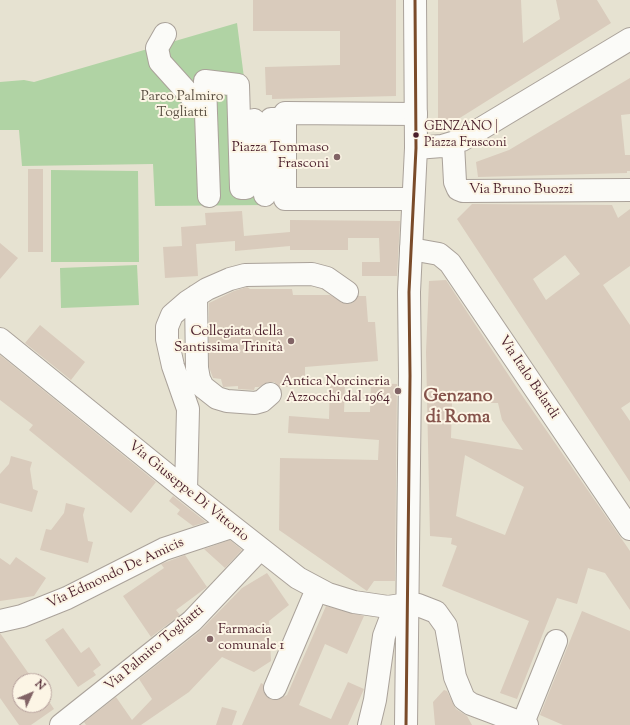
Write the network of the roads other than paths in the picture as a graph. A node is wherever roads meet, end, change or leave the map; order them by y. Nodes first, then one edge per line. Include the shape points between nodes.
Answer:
1 (415, 0) edge
2 (165, 34) dead end
3 (630, 40) edge
4 (206, 113) junction
5 (416, 114) junction
6 (285, 119) junction
7 (453, 144) junction
8 (416, 148) junction
9 (630, 190) edge
10 (209, 196) dead end
11 (414, 199) junction
12 (411, 249) junction
13 (347, 292) dead end
14 (196, 296) junction
15 (0, 339) edge
16 (270, 394) dead end
17 (186, 490) junction
18 (231, 527) junction
19 (630, 529) edge
20 (260, 549) junction
21 (316, 589) junction
22 (402, 606) junction
23 (0, 621) edge
24 (556, 641) dead end
25 (275, 688) dead end
26 (467, 702) junction
27 (64, 724) edge
28 (525, 724) edge
29 (369, 725) edge
30 (406, 725) edge
31 (478, 725) edge

1 - 5 street
2 - 4 street via 157,48 160,62
3 - 7 street
4 - 6 street via 205,81 238,85 241,188 246,188 254,120 265,195 271,119
4 - 10 street
5 - 6 street via 285,113
5 - 8 street
6 - 11 street via 285,199
7 - 8 street
7 - 9 street, Via Bruno Buozzi via 455,182 458,189 463,191
8 - 11 street
11 - 12 street
12 - 19 street, Via Italo Belardi via 439,254 450,263
12 - 22 street via 410,376
13 - 14 street via 327,278 312,274 257,273 230,279
14 - 16 street via 197,368 203,387 217,398 227,401 254,403 262,401
14 - 17 street via 175,312 168,322 166,332 173,366 188,409
15 - 17 street, Via Giuseppe Di Vittorio
17 - 18 street, Via Giuseppe Di Vittorio
18 - 20 street, Via Giuseppe Di Vittorio
18 - 23 street, Via Edmondo De Amicis via 164,549 63,600 22,616
20 - 21 street, Via Giuseppe Di Vittorio
20 - 27 street, Via Palmiro Togliatti via 192,622
21 - 22 street, Via Giuseppe Di Vittorio via 354,602
21 - 25 street
22 - 26 street, Via Giuseppe Di Vittorio via 424,606 439,614 446,626 456,683
22 - 29 street via 384,636
22 - 30 street
24 - 28 street
26 - 28 street
26 - 31 street, Via Giuseppe Di Vittorio

